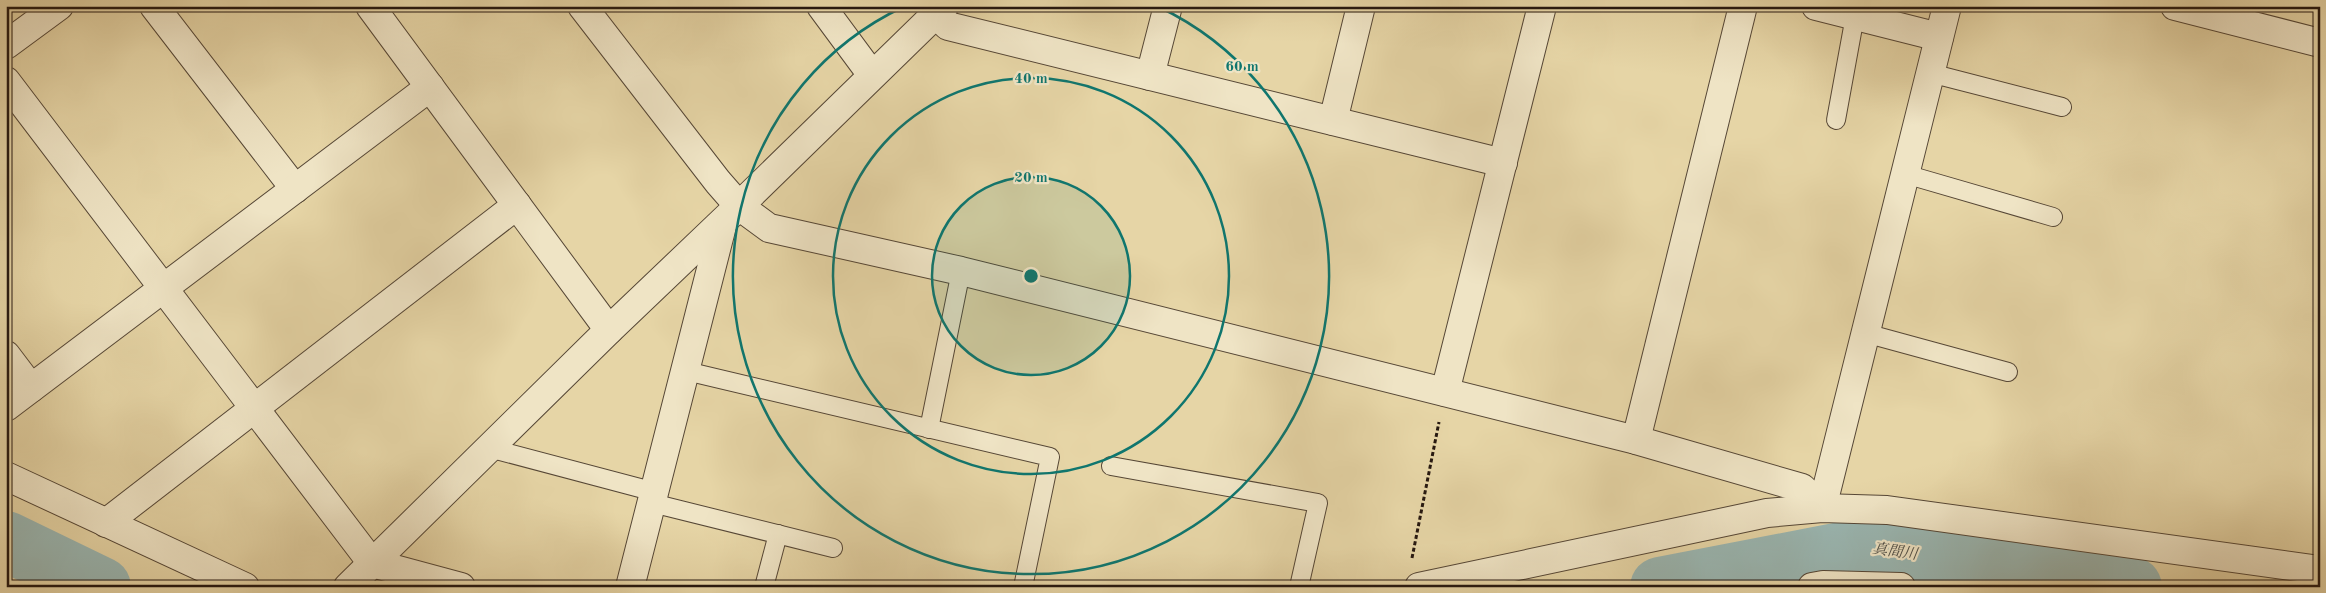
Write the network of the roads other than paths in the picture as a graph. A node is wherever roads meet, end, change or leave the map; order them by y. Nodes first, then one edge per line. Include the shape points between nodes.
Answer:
1 (59, 6) edge
2 (154, 6) edge
3 (370, 6) edge
4 (582, 6) edge
5 (821, 6) edge
6 (1168, 6) edge
7 (1361, 6) edge
8 (1542, 6) edge
9 (1743, 6) edge
10 (1816, 6) edge
11 (1947, 6) edge
12 (2175, 6) edge
13 (940, 10) edge
14 (1855, 16) junction
15 (1939, 37) junction
16 (2320, 43) edge
17 (6, 46) edge
18 (1930, 73) junction
19 (872, 75) junction
20 (1150, 76) junction
21 (6, 81) edge
22 (430, 87) junction
23 (2062, 108) dead end
24 (1836, 120) dead end
25 (1333, 121) junction
26 (1503, 163) junction
27 (1905, 174) junction
28 (295, 189) junction
29 (517, 204) junction
30 (731, 214) junction
31 (2053, 217) dead end
32 (961, 271) junction
33 (164, 288) junction
34 (609, 330) junction
35 (1865, 333) junction
36 (6, 355) edge
37 (686, 371) junction
38 (2008, 372) dead end
39 (31, 388) junction
40 (1445, 392) junction
41 (6, 407) edge
42 (254, 408) junction
43 (929, 429) junction
44 (1636, 440) junction
45 (489, 448) junction
46 (1111, 466) dead end
47 (6, 476) edge
48 (653, 498) junction
49 (1822, 508) junction
50 (106, 523) junction
51 (778, 534) junction
52 (833, 548) dead end
53 (372, 563) junction
54 (2320, 570) edge
55 (1415, 577) edge
56 (245, 587) edge
57 (348, 587) edge
58 (461, 587) edge
59 (630, 587) edge
60 (764, 587) edge
61 (1023, 587) edge
62 (1299, 587) edge
63 (1812, 587) edge
64 (1901, 587) edge

1 - 17 street
2 - 28 street
3 - 22 street
4 - 30 street
5 - 19 street
6 - 20 street
7 - 25 street
8 - 26 street
9 - 44 street
10 - 14 street
11 - 15 street
12 - 16 street
13 - 19 street
13 - 20 street via 948,26
14 - 15 street
14 - 24 lane
15 - 18 street
18 - 23 lane
18 - 27 street
19 - 30 street
20 - 25 street
21 - 33 street
22 - 28 street
22 - 29 street
25 - 26 street
26 - 40 street
27 - 31 lane
27 - 35 street
28 - 33 street
29 - 34 street
29 - 42 street
30 - 32 street via 769,228
30 - 34 street
30 - 37 street
32 - 40 street
32 - 43 lane
33 - 39 street
33 - 42 street
34 - 45 street
35 - 38 lane
35 - 49 street
36 - 39 street
37 - 43 lane
37 - 48 street
39 - 41 street
40 - 44 street
42 - 50 street
42 - 53 street
43 - 61 lane via 1050,457
44 - 49 street via 1802,488
45 - 48 lane
45 - 53 street
46 - 62 lane via 1318,503
47 - 50 street
48 - 51 lane
48 - 59 street
49 - 54 street via 1887,510
49 - 55 street via 1767,513
50 - 56 street
51 - 52 lane
51 - 60 lane
53 - 57 street
53 - 58 street
63 - 64 street

